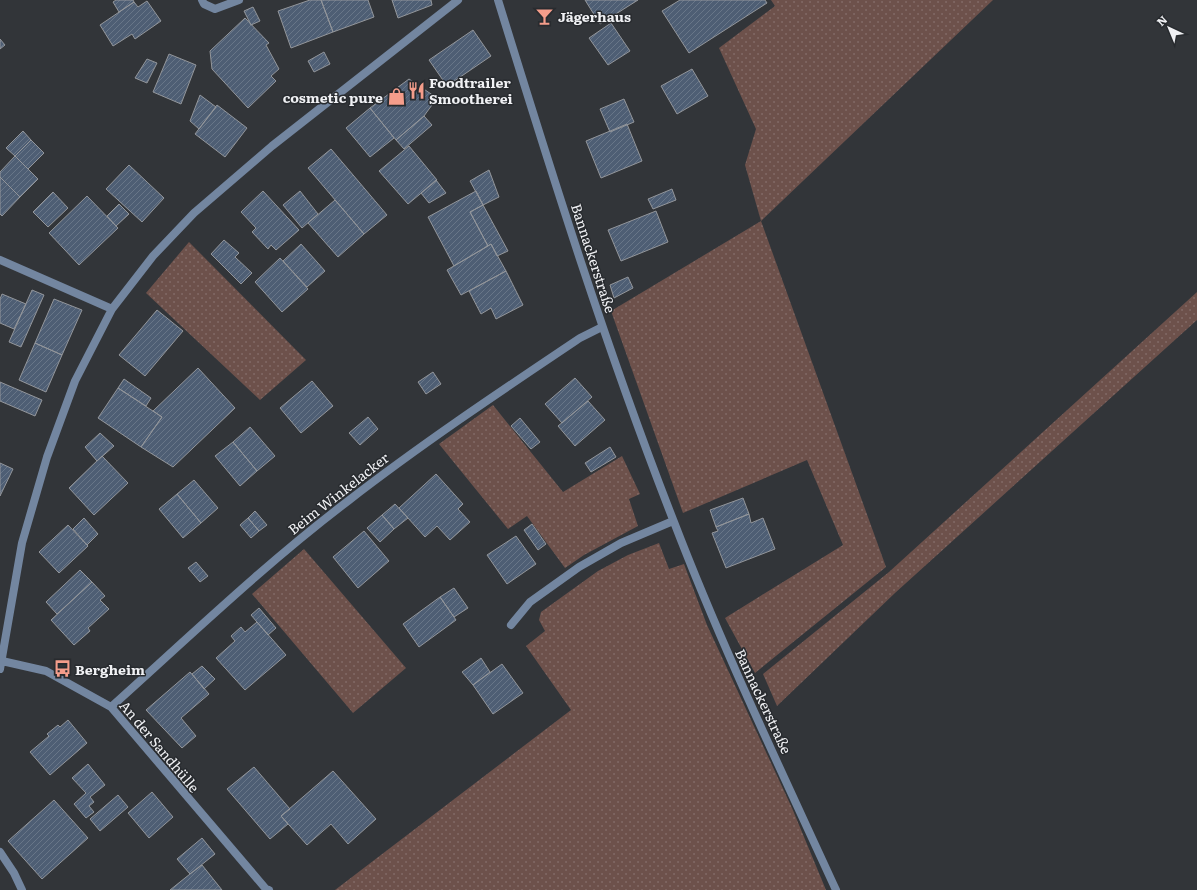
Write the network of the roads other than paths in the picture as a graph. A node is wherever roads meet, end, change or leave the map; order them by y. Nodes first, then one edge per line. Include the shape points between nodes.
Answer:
1 (239, 0) edge
2 (458, 0) edge
3 (498, 0) edge
4 (203, 2) edge
5 (0, 260) edge
6 (112, 309) junction
7 (602, 327) junction
8 (673, 521) junction
9 (511, 625) dead end
10 (1, 665) edge
11 (111, 707) junction
12 (0, 852) edge
13 (22, 890) edge
14 (269, 890) edge
15 (836, 890) edge

1 - 4 street via 215,9
2 - 6 street via 272,146 194,213 153,256
3 - 7 street, Bannackerstraße
5 - 6 street
6 - 10 street via 78,375 47,457 22,543
7 - 8 street, Bannackerstraße
7 - 11 street, Beim Winkelacker via 580,338 438,433 347,501 236,594
8 - 9 street via 621,543 579,567 530,602
8 - 15 street, Bannackerstraße via 715,626
10 - 11 street, An der Sandhülle via 46,671
11 - 14 street, An der Sandhülle
12 - 13 street

